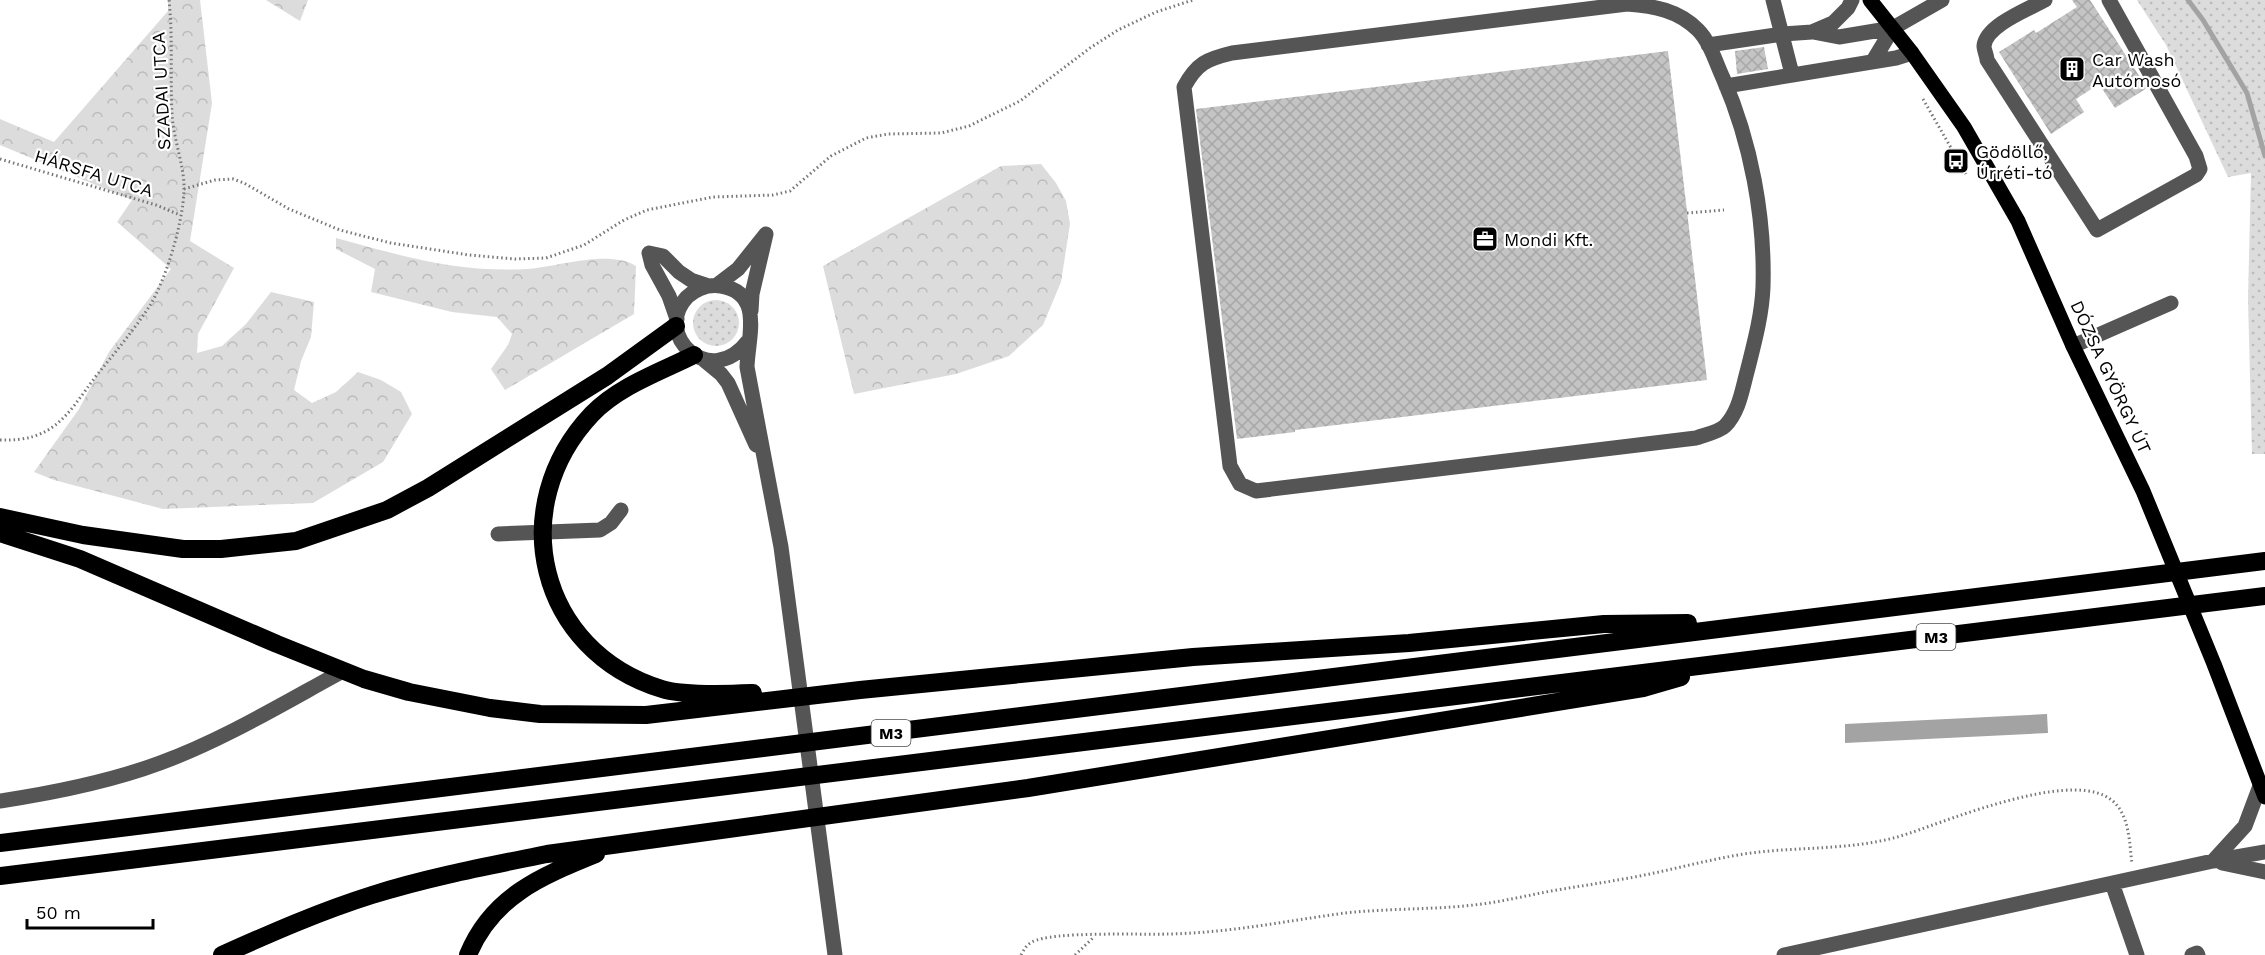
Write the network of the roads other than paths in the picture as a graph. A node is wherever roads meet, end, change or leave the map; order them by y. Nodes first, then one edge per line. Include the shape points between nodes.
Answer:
1 (1773, 0) edge
2 (1852, 0) edge
3 (1870, 0) edge
4 (1942, 0) edge
5 (2045, 0) edge
6 (2109, 0) edge
7 (1893, 28) junction
8 (1812, 32) junction
9 (1783, 34) junction
10 (1708, 45) junction
11 (1912, 54) junction
12 (1873, 61) junction
13 (1792, 74) junction
14 (1726, 86) junction
15 (713, 286) junction
16 (2171, 303) dead end
17 (751, 311) junction
18 (677, 323) junction
19 (748, 341) junction
20 (2073, 346) junction
21 (699, 357) junction
22 (767, 473) junction
23 (621, 510) dead end
24 (0, 518) edge
25 (0, 533) edge
26 (498, 534) dead end
27 (543, 534) junction
28 (2265, 561) edge
29 (2265, 596) edge
30 (1782, 621) junction
31 (1743, 659) junction
32 (343, 671) junction
33 (860, 690) junction
34 (2263, 791) edge
35 (0, 801) edge
36 (0, 843) edge
37 (621, 844) junction
38 (2265, 852) edge
39 (2213, 861) junction
40 (2265, 872) edge
41 (0, 876) edge
42 (2112, 883) junction
43 (222, 955) edge
44 (468, 955) edge
45 (835, 955) edge
46 (1784, 955) edge
47 (2137, 955) edge
48 (2192, 955) edge
49 (2198, 955) edge

1 - 9 street
2 - 8 street via 1833,23
3 - 7 main road, DÓZSA GYÖRGY ÚT
4 - 7 street
5 - 6 street via 1989,33 1984,46 1987,60 2097,230 2196,175 2200,169
7 - 8 street via 1839,37
7 - 11 main road, DÓZSA GYÖRGY ÚT
7 - 12 street
8 - 9 street
9 - 10 street
9 - 13 street
10 - 14 street
10 - 14 street via 1698,30 1675,13 1627,4 1232,53 1210,58 1192,71 1184,87 1185,99 1230,466 1240,484 1256,491 1696,438 1724,427 1737,409 1763,287 1760,224 1751,162
11 - 12 street
11 - 20 main road, DÓZSA GYÖRGY ÚT via 1964,127 2018,221
12 - 13 street
13 - 14 street
15 - 17 street via 738,293
15 - 17 street via 738,269 766,234
15 - 18 street via 700,288 684,301
15 - 18 street via 691,280 663,256 650,252
16 - 20 street
17 - 19 street
18 - 21 street via 685,348
18 - 24 highway via 607,376 428,488 387,510 296,541 183,549
19 - 21 street via 729,358 717,361
19 - 22 street via 747,367
20 - 34 main road, DÓZSA GYÖRGY ÚT via 2142,491
21 - 22 street via 728,383
21 - 27 highway via 613,397 593,413 567,445 550,484
22 - 45 street via 792,624
23 - 27 street via 600,530
25 - 32 highway via 80,559
26 - 27 street
27 - 33 highway via 546,570 566,617 600,654 639,680 664,690 720,694
28 - 30 highway, M3
29 - 31 highway, M3
30 - 33 highway via 1604,624 1409,643 1193,657
30 - 36 highway, M3
31 - 37 highway via 1643,688 1028,788
31 - 41 highway, M3
32 - 33 highway via 409,692 540,714 646,715
32 - 35 street via 224,735 159,763 58,792
34 - 39 street via 2245,826
37 - 43 highway via 547,854 383,892 313,915
37 - 44 highway via 540,878 514,894 485,924
38 - 39 street
39 - 40 street
39 - 42 street
42 - 46 street
42 - 47 street
48 - 49 street

